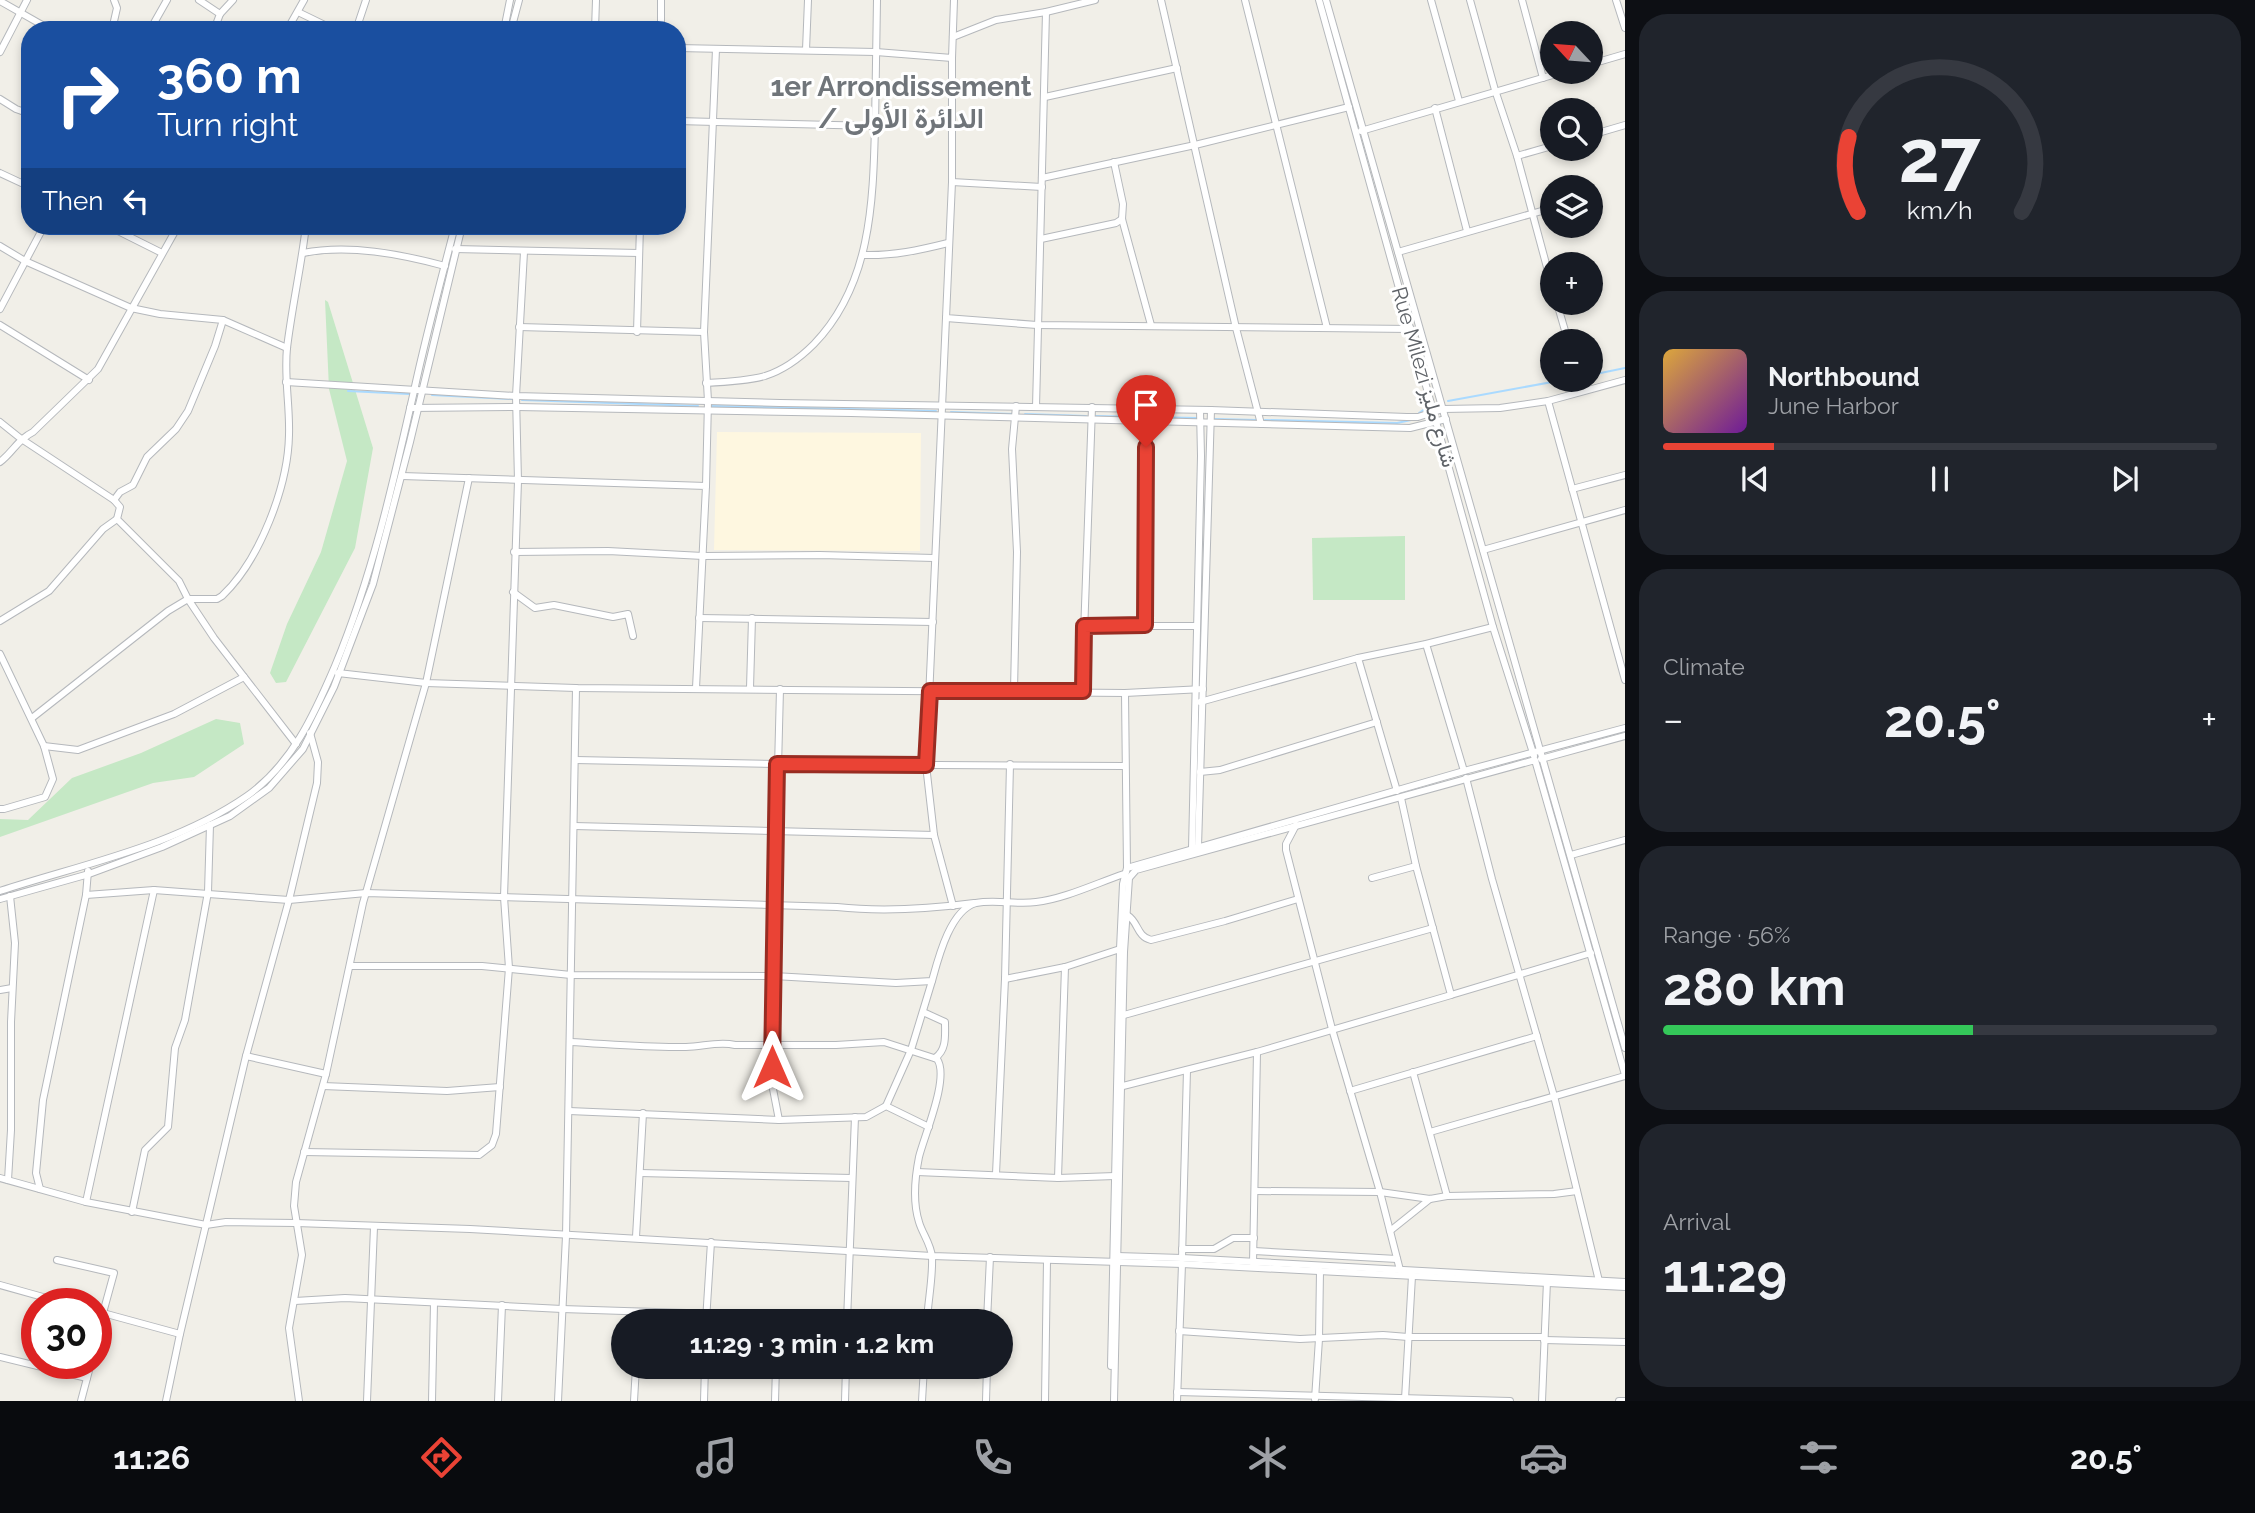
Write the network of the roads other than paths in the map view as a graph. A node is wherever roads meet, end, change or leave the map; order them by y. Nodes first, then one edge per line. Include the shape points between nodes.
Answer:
1 (27, 0) edge
2 (114, 0) edge
3 (167, 0) edge
4 (199, 0) edge
5 (233, 0) edge
6 (304, 0) edge
7 (366, 0) edge
8 (510, 0) edge
9 (519, 0) edge
10 (596, 0) edge
11 (662, 0) edge
12 (808, 0) edge
13 (877, 0) edge
14 (954, 0) edge
15 (1057, 0) edge
16 (1095, 0) edge
17 (1161, 0) edge
18 (1245, 0) edge
19 (1320, 0) edge
20 (1326, 0) edge
21 (1431, 0) edge
22 (1471, 0) edge
23 (1522, 0) edge
24 (1616, 0) edge
25 (0, 1) edge
26 (1059, 10) junction
27 (298, 12) junction
28 (1046, 12) junction
29 (20, 13) junction
30 (219, 14) junction
31 (35, 21) edge
32 (114, 21) edge
33 (155, 21) edge
34 (217, 21) edge
35 (292, 21) edge
36 (316, 21) edge
37 (359, 21) edge
38 (506, 21) edge
39 (513, 21) edge
40 (595, 21) edge
41 (661, 21) edge
42 (1625, 28) edge
43 (953, 37) junction
44 (1333, 37) junction
45 (686, 48) edge
46 (716, 49) junction
47 (806, 50) junction
48 (0, 52) edge
49 (876, 52) junction
50 (1625, 54) edge
51 (952, 58) junction
52 (1603, 60) edge
53 (1540, 67) edge
54 (1177, 68) junction
55 (1540, 79) edge
56 (1495, 90) junction
57 (1045, 97) junction
58 (0, 99) edge
59 (1459, 101) junction
60 (1349, 107) junction
61 (1435, 108) junction
62 (21, 111) edge
63 (686, 121) edge
64 (711, 122) junction
65 (1277, 124) junction
66 (1625, 125) edge
67 (875, 126) junction
68 (1359, 131) junction
69 (1603, 131) edge
70 (1195, 145) junction
71 (1540, 149) edge
72 (1517, 156) junction
73 (1114, 162) junction
74 (0, 173) edge
75 (1042, 178) junction
76 (952, 182) junction
77 (21, 183) edge
78 (1042, 187) junction
79 (1540, 212) edge
80 (1532, 214) junction
81 (1122, 219) junction
82 (1467, 231) junction
83 (39, 235) edge
84 (126, 235) edge
85 (173, 235) edge
86 (305, 235) edge
87 (454, 235) edge
88 (458, 235) edge
89 (640, 235) edge
90 (1041, 239) junction
91 (948, 243) junction
92 (0, 246) edge
93 (453, 249) junction
94 (524, 252) junction
95 (1398, 252) junction
96 (1543, 252) edge
97 (162, 253) junction
98 (303, 253) junction
99 (639, 253) junction
100 (863, 255) junction
101 (25, 261) junction
102 (445, 265) junction
103 (131, 307) junction
104 (0, 309) edge
105 (946, 318) junction
106 (223, 320) junction
107 (0, 325) edge
108 (1037, 325) junction
109 (1151, 325) junction
110 (519, 327) junction
111 (1236, 328) junction
112 (1327, 328) junction
113 (1411, 330) junction
114 (637, 332) junction
115 (704, 332) junction
116 (287, 348) junction
117 (89, 380) junction
118 (1625, 380) edge
119 (286, 382) junction
120 (706, 383) junction
121 (414, 391) junction
122 (422, 392) junction
123 (516, 396) junction
124 (708, 401) junction
125 (1548, 401) junction
126 (941, 405) junction
127 (1016, 406) junction
128 (517, 407) junction
129 (1036, 407) junction
130 (1093, 407) junction
131 (410, 408) junction
132 (419, 408) junction
133 (1443, 409) junction
134 (1200, 410) junction
135 (1211, 410) junction
136 (708, 411) junction
137 (1433, 411) junction
138 (1256, 412) junction
139 (941, 416) junction
140 (1015, 419) junction
141 (1092, 419) junction
142 (1446, 419) junction
143 (1146, 421) junction
144 (0, 422) edge
145 (1436, 422) junction
146 (1200, 424) junction
147 (1211, 424) junction
148 (1261, 424) junction
149 (20, 438) junction
150 (0, 462) edge
151 (1625, 475) edge
152 (402, 476) junction
153 (469, 478) junction
154 (518, 481) junction
155 (706, 486) junction
156 (1572, 489) junction
157 (114, 500) junction
158 (1625, 510) edge
159 (117, 519) junction
160 (1580, 522) junction
161 (1483, 550) junction
162 (514, 552) junction
163 (703, 556) junction
164 (934, 558) junction
165 (513, 592) junction
166 (188, 599) junction
167 (699, 618) junction
168 (752, 618) junction
169 (0, 621) edge
170 (933, 622) junction
171 (1145, 625) junction
172 (1084, 626) junction
173 (1196, 626) junction
174 (1493, 627) junction
175 (633, 636) dead end
176 (1426, 644) junction
177 (0, 654) edge
178 (1358, 658) junction
179 (336, 673) junction
180 (244, 677) junction
181 (1625, 680) edge
182 (426, 683) junction
183 (512, 687) junction
184 (576, 688) junction
185 (696, 688) junction
186 (750, 688) junction
187 (780, 689) junction
188 (1014, 690) junction
189 (1199, 690) junction
190 (930, 691) junction
191 (1083, 691) junction
192 (1125, 692) junction
193 (1199, 702) junction
194 (32, 719) junction
195 (1377, 722) junction
196 (1625, 728) edge
197 (308, 732) junction
198 (1625, 736) edge
199 (296, 744) junction
200 (44, 746) junction
201 (1541, 749) junction
202 (1532, 752) junction
203 (1544, 758) junction
204 (575, 760) junction
205 (1535, 760) junction
206 (777, 764) junction
207 (1010, 764) junction
208 (926, 765) junction
209 (1125, 766) junction
210 (1200, 772) junction
211 (1465, 775) junction
212 (1399, 795) junction
213 (0, 809) edge
214 (210, 825) junction
215 (1296, 825) junction
216 (574, 826) junction
217 (775, 831) junction
218 (933, 835) junction
219 (1625, 840) edge
220 (1195, 850) junction
221 (1571, 855) junction
222 (87, 865) junction
223 (1416, 866) junction
224 (1126, 871) junction
225 (89, 874) junction
226 (1372, 878) dead end
227 (154, 890) junction
228 (0, 891) edge
229 (208, 892) junction
230 (366, 893) junction
231 (86, 895) junction
232 (10, 896) junction
233 (504, 897) junction
234 (573, 898) junction
235 (1298, 898) junction
236 (0, 899) edge
237 (289, 900) junction
238 (1007, 902) junction
239 (974, 904) junction
240 (774, 905) junction
241 (953, 906) junction
242 (1127, 915) junction
243 (1433, 928) junction
244 (1120, 949) junction
245 (1591, 953) junction
246 (1314, 961) junction
247 (351, 966) junction
248 (1065, 967) junction
249 (509, 968) junction
250 (571, 975) junction
251 (774, 976) junction
252 (1520, 976) junction
253 (1005, 979) junction
254 (932, 981) junction
255 (12, 988) junction
256 (0, 989) edge
257 (1451, 995) junction
258 (923, 1012) junction
259 (1124, 1015) junction
260 (1332, 1029) junction
261 (1537, 1036) junction
262 (570, 1042) junction
263 (771, 1045) junction
264 (1625, 1048) edge
265 (911, 1050) junction
266 (1257, 1052) junction
267 (246, 1056) junction
268 (935, 1058) junction
269 (10, 1063) junction
270 (0, 1064) edge
271 (1187, 1070) junction
272 (1413, 1072) junction
273 (326, 1074) junction
274 (1625, 1075) edge
275 (323, 1086) junction
276 (1123, 1086) junction
277 (499, 1087) junction
278 (1350, 1091) junction
279 (1554, 1096) junction
280 (886, 1106) junction
281 (569, 1111) junction
282 (643, 1113) junction
283 (855, 1116) junction
284 (779, 1120) junction
285 (929, 1127) junction
286 (1430, 1132) junction
287 (304, 1152) junction
288 (917, 1172) junction
289 (640, 1173) junction
290 (996, 1174) junction
291 (1115, 1176) junction
292 (852, 1178) junction
293 (1058, 1178) junction
294 (4, 1179) edge
295 (40, 1189) junction
296 (1255, 1191) junction
297 (1577, 1191) junction
298 (1380, 1192) junction
299 (1447, 1196) junction
300 (1430, 1199) junction
301 (86, 1202) junction
302 (132, 1212) junction
303 (296, 1223) junction
304 (206, 1225) junction
305 (374, 1227) junction
306 (1390, 1231) junction
307 (566, 1236) junction
308 (636, 1237) junction
309 (1254, 1238) junction
310 (711, 1242) junction
311 (1182, 1249) junction
312 (850, 1250) junction
313 (1254, 1251) junction
314 (932, 1256) junction
315 (989, 1257) junction
316 (1397, 1259) junction
317 (57, 1260) dead end
318 (1047, 1260) junction
319 (1113, 1260) junction
320 (1182, 1261) junction
321 (1253, 1263) junction
322 (1400, 1270) junction
323 (1320, 1271) junction
324 (1412, 1276) junction
325 (1547, 1281) junction
326 (1599, 1281) junction
327 (0, 1285) edge
328 (1625, 1285) edge
329 (109, 1288) edge
330 (21, 1291) edge
331 (371, 1299) junction
332 (295, 1301) junction
333 (434, 1303) junction
334 (502, 1305) junction
335 (562, 1309) junction
336 (707, 1309) edge
337 (847, 1309) edge
338 (928, 1309) edge
339 (987, 1309) edge
340 (611, 1311) edge
341 (112, 1315) edge
342 (1179, 1331) junction
343 (180, 1334) junction
344 (1408, 1337) junction
345 (1319, 1339) junction
346 (1544, 1339) junction
347 (1625, 1342) edge
348 (0, 1357) edge
349 (21, 1362) edge
350 (87, 1379) edge
351 (635, 1379) edge
352 (705, 1379) edge
353 (776, 1379) edge
354 (846, 1379) edge
355 (923, 1379) edge
356 (987, 1379) edge
357 (1177, 1392) junction
358 (1315, 1399) edge
359 (1405, 1399) edge
360 (81, 1401) edge
361 (166, 1401) edge
362 (299, 1401) edge
363 (367, 1401) edge
364 (432, 1401) edge
365 (498, 1401) edge
366 (558, 1401) edge
367 (634, 1401) edge
368 (704, 1401) edge
369 (775, 1401) edge
370 (845, 1401) edge
371 (922, 1401) edge
372 (986, 1401) edge
373 (1045, 1401) edge
374 (1112, 1401) edge
375 (1177, 1401) edge
376 (1510, 1401) edge
377 (1542, 1401) edge
378 (1619, 1401) edge
379 (1625, 1401) edge

1 - 29 street
2 - 32 street
3 - 33 street
4 - 30 street
5 - 30 street
6 - 27 street
7 - 37 street
8 - 38 street
9 - 39 street
10 - 40 street
11 - 41 street
12 - 47 street
13 - 49 street
14 - 43 street
15 - 26 street
16 - 26 street
17 - 54 street
18 - 65 street
19 - 44 street, Rue Milezi شارع مليز
20 - 44 street, Rue Milezi شارع مليز
21 - 59 street
22 - 56 street
23 - 53 street
24 - 42 street
25 - 29 street
26 - 28 street
27 - 35 street
27 - 36 street
28 - 43 street via 996,20
28 - 57 street
29 - 31 street
29 - 48 street
30 - 34 street
43 - 51 street
44 - 60 street, Rue Milezi شارع مليز
44 - 68 street, Rue Milezi شارع مليز
45 - 46 street
46 - 47 street
46 - 64 street
47 - 49 street
49 - 51 street
49 - 67 street
50 - 52 street
51 - 76 street
54 - 57 street
54 - 70 street
55 - 56 street
56 - 59 street
56 - 72 street
57 - 75 street
58 - 62 street
59 - 61 street
60 - 65 street
60 - 68 street, Rue Milezi شارع مليز
61 - 68 street
61 - 82 street
63 - 64 street
64 - 67 street
64 - 115 street
65 - 70 street
65 - 112 street
66 - 69 street
67 - 100 street
68 - 95 street, Rue Milezi شارع مليز
68 - 113 street, Rue Milezi شارع مليز
70 - 73 street
70 - 111 street
71 - 72 street
72 - 80 street
73 - 75 street
73 - 81 street
74 - 77 street
75 - 78 street
76 - 78 street
76 - 91 street
78 - 90 street
79 - 80 street
80 - 82 street
80 - 96 street
81 - 90 street
81 - 109 street
82 - 95 street
83 - 101 street
84 - 97 street
85 - 97 street
86 - 98 street
87 - 93 street
88 - 93 street
89 - 99 street
90 - 108 street
91 - 100 street via 885,256
91 - 105 street
92 - 101 street
93 - 94 street
93 - 102 street
93 - 122 street
94 - 99 street
94 - 110 street
95 - 133 street, Rue Milezi شارع مليز
97 - 103 street
98 - 102 street via 348,249
98 - 116 street
99 - 114 street
100 - 120 street via 843,307 805,354 767,375
101 - 103 street
101 - 104 street
102 - 121 street
103 - 106 street
103 - 117 street
105 - 108 street
105 - 126 street
106 - 116 street
106 - 157 street via 188,411 147,457 133,485
107 - 117 street
108 - 109 street
108 - 129 street
109 - 111 street
110 - 114 street
110 - 123 street
111 - 112 street
111 - 138 street
112 - 113 street
113 - 137 street, Rue Milezi شارع مليز
114 - 115 street
115 - 120 street
116 - 119 street
117 - 149 street via 33,432
118 - 125 street
119 - 121 street
119 - 166 street via 289,435 285,473 271,519 229,590 217,599
120 - 124 street
121 - 122 street
121 - 131 street
122 - 123 street
122 - 132 street
123 - 124 street
123 - 128 street
124 - 126 street
124 - 136 street
125 - 133 street
125 - 156 street
126 - 127 street
126 - 139 street
127 - 129 street
127 - 140 street
128 - 132 street
128 - 136 street
128 - 154 street
129 - 130 street
130 - 134 street
130 - 141 street
131 - 132 street
131 - 179 street via 369,572
132 - 152 street
133 - 137 street
133 - 142 street, Rue Milezi شارع مليز
134 - 135 street
134 - 146 street
135 - 138 street
135 - 147 street
136 - 139 street
136 - 155 street
137 - 138 street via 1418,417
137 - 145 street, Rue Milezi شارع مليز
138 - 148 street
139 - 140 street
139 - 164 street
140 - 141 street
140 - 188 street
141 - 143 street
141 - 172 street
142 - 145 street
142 - 161 street, Rue Milezi شارع مليز
143 - 146 street
143 - 171 street
144 - 149 street
145 - 148 street via 1410,428
145 - 174 street, Rue Milezi شارع مليز
146 - 147 street
146 - 173 street
147 - 148 street
147 - 189 street
149 - 150 street
149 - 157 street
151 - 156 street
152 - 153 street
152 - 179 street via 369,595
153 - 154 street
153 - 182 street
154 - 155 street
154 - 162 street
155 - 163 street
156 - 160 street
157 - 159 street via 120,508
158 - 160 street
159 - 166 street via 171,571
159 - 169 street via 49,591
160 - 161 street
160 - 181 street
161 - 201 street, Rue Milezi شارع مليز
162 - 163 street
162 - 165 street
163 - 164 street
163 - 167 street
164 - 170 street
165 - 175 street via 535,608 554,605 613,617 628,614
165 - 183 street
166 - 180 street
166 - 194 street via 148,625
167 - 168 street
167 - 185 street
168 - 170 street
168 - 186 street
170 - 190 street
171 - 172 street
171 - 173 street
172 - 191 street
173 - 189 street
174 - 176 street
174 - 202 street, Rue Milezi شارع مليز
176 - 178 street
176 - 211 street
177 - 194 street
178 - 193 street
178 - 195 street
179 - 182 street
179 - 197 street
180 - 199 street
180 - 200 street via 174,714 78,750
182 - 183 street
182 - 230 street
183 - 184 street
183 - 233 street
184 - 185 street
184 - 204 street
185 - 186 street
186 - 187 street
187 - 190 street
187 - 206 street
188 - 190 street
188 - 191 street
189 - 192 street
189 - 193 street
190 - 208 street
191 - 192 street
192 - 209 street
193 - 210 street
193 - 220 street
194 - 200 street
195 - 210 street via 1220,770
195 - 212 street
196 - 201 street
197 - 199 street
197 - 214 street via 293,762 269,788
197 - 237 street via 318,762 317,783
198 - 203 street
199 - 222 street via 265,781 227,809 159,840
200 - 213 street via 52,779 45,797
201 - 202 street
201 - 203 street, Rue Milezi شارع مليز
202 - 205 street, Rue Milezi شارع مليز
202 - 211 street
203 - 205 street
203 - 221 street, Rue Milezi شارع مليز
204 - 206 street
204 - 216 street
205 - 211 street
205 - 245 street, Rue Milezi شارع مليز
206 - 208 street
206 - 217 street
207 - 208 street
207 - 209 street
207 - 238 street
208 - 218 street
209 - 224 street
210 - 220 street
211 - 212 street
211 - 252 street
212 - 215 street
212 - 220 street
212 - 223 street
214 - 225 street
214 - 229 street
215 - 220 street
215 - 235 street via 1286,847
216 - 217 street
216 - 234 street
217 - 218 street
217 - 240 street
218 - 241 street
219 - 221 street
220 - 224 street
220 - 242 street via 1132,873
221 - 264 street, Rue Milezi شارع مليز
222 - 225 street
222 - 228 street
223 - 226 street
223 - 243 street
224 - 238 street via 1046,901
224 - 244 street
225 - 231 street
225 - 232 street
227 - 229 street
227 - 231 street
227 - 301 street
229 - 237 street
229 - 302 street via 185,1020 175,1048 168,1127 145,1150
230 - 233 street
230 - 237 street
230 - 247 street
231 - 295 street via 43,1100 36,1173
232 - 236 street
232 - 255 street via 15,943
233 - 234 street
233 - 249 street
234 - 240 street
234 - 250 street
235 - 242 street via 1151,940 1139,934
235 - 246 street
237 - 267 street
238 - 239 street
238 - 253 street
239 - 241 street
239 - 254 street via 952,926
240 - 241 street via 866,910
240 - 251 street
242 - 259 street
243 - 246 street
243 - 257 street
244 - 248 street
244 - 291 street
245 - 252 street
245 - 274 street, Rue Milezi شارع مليز
246 - 259 street
246 - 260 street
247 - 249 street
247 - 273 street
248 - 253 street
248 - 293 street
249 - 250 street
249 - 277 street
250 - 251 street
250 - 262 street
251 - 254 street
251 - 263 street
252 - 257 street
252 - 261 street
253 - 290 street
254 - 258 street
255 - 256 street
255 - 269 street
257 - 260 street
258 - 265 street
258 - 268 street via 945,1021 944,1047
259 - 276 street
260 - 266 street
260 - 278 street
261 - 272 street
261 - 279 street
262 - 263 street via 658,1047 724,1042
262 - 281 street
263 - 265 street via 884,1042
263 - 284 street
265 - 268 street
265 - 280 street
266 - 271 street
266 - 296 street
267 - 273 street
267 - 304 street
268 - 285 street via 940,1064 940,1080
269 - 270 street
269 - 294 street via 11,1130
271 - 276 street
271 - 311 street
272 - 278 street
272 - 286 street
273 - 275 street
274 - 279 street
275 - 277 street via 447,1091
275 - 287 street
276 - 319 street
277 - 287 street via 496,1135 479,1155
278 - 298 street
279 - 286 street
279 - 297 street
280 - 283 street via 866,1117
280 - 285 street
281 - 282 street
281 - 307 street
282 - 284 street
282 - 289 street
283 - 284 street
283 - 292 street
285 - 288 street
286 - 299 street
287 - 303 street via 293,1206
288 - 290 street
288 - 314 street via 917,1218
289 - 292 street
289 - 308 street
290 - 293 street
291 - 293 street
291 - 319 street
292 - 312 street
294 - 295 street
295 - 301 street
296 - 298 street
296 - 309 street
297 - 299 street
297 - 326 street
298 - 300 street
298 - 306 street
299 - 300 street
300 - 306 street
301 - 302 street
302 - 304 street
303 - 304 street
303 - 305 street
303 - 332 street via 302,1255
304 - 343 street
305 - 307 street
305 - 331 street
306 - 316 street
307 - 308 street
307 - 335 street
308 - 310 street
309 - 311 street via 1233,1238 1214,1250
309 - 313 street
310 - 312 street
310 - 336 street
311 - 320 street
312 - 314 street
312 - 337 street
313 - 316 street
313 - 321 street
314 - 315 street
314 - 338 street
315 - 318 street
315 - 339 street
316 - 322 street
317 - 329 street via 114,1273
318 - 319 street
318 - 373 street
319 - 320 street
319 - 374 street
320 - 321 street
320 - 323 street
320 - 342 street
321 - 322 street
322 - 325 street
323 - 324 street
323 - 345 street
324 - 325 street
324 - 344 street
325 - 326 street
325 - 328 street
325 - 346 street
326 - 328 street
327 - 330 street
331 - 332 street
331 - 333 street
331 - 363 street
332 - 362 street via 289,1328
333 - 334 street
333 - 364 street
334 - 335 street
334 - 365 street
335 - 340 street
335 - 366 street
341 - 343 street
342 - 345 street
342 - 357 street
343 - 361 street
344 - 345 street
344 - 346 street
344 - 359 street
345 - 358 street
346 - 347 street
346 - 377 street
348 - 349 street
350 - 360 street
351 - 367 street
352 - 368 street
353 - 369 street
354 - 370 street
355 - 371 street
356 - 372 street
357 - 358 street
357 - 375 street
358 - 359 street
359 - 376 street
378 - 379 street

